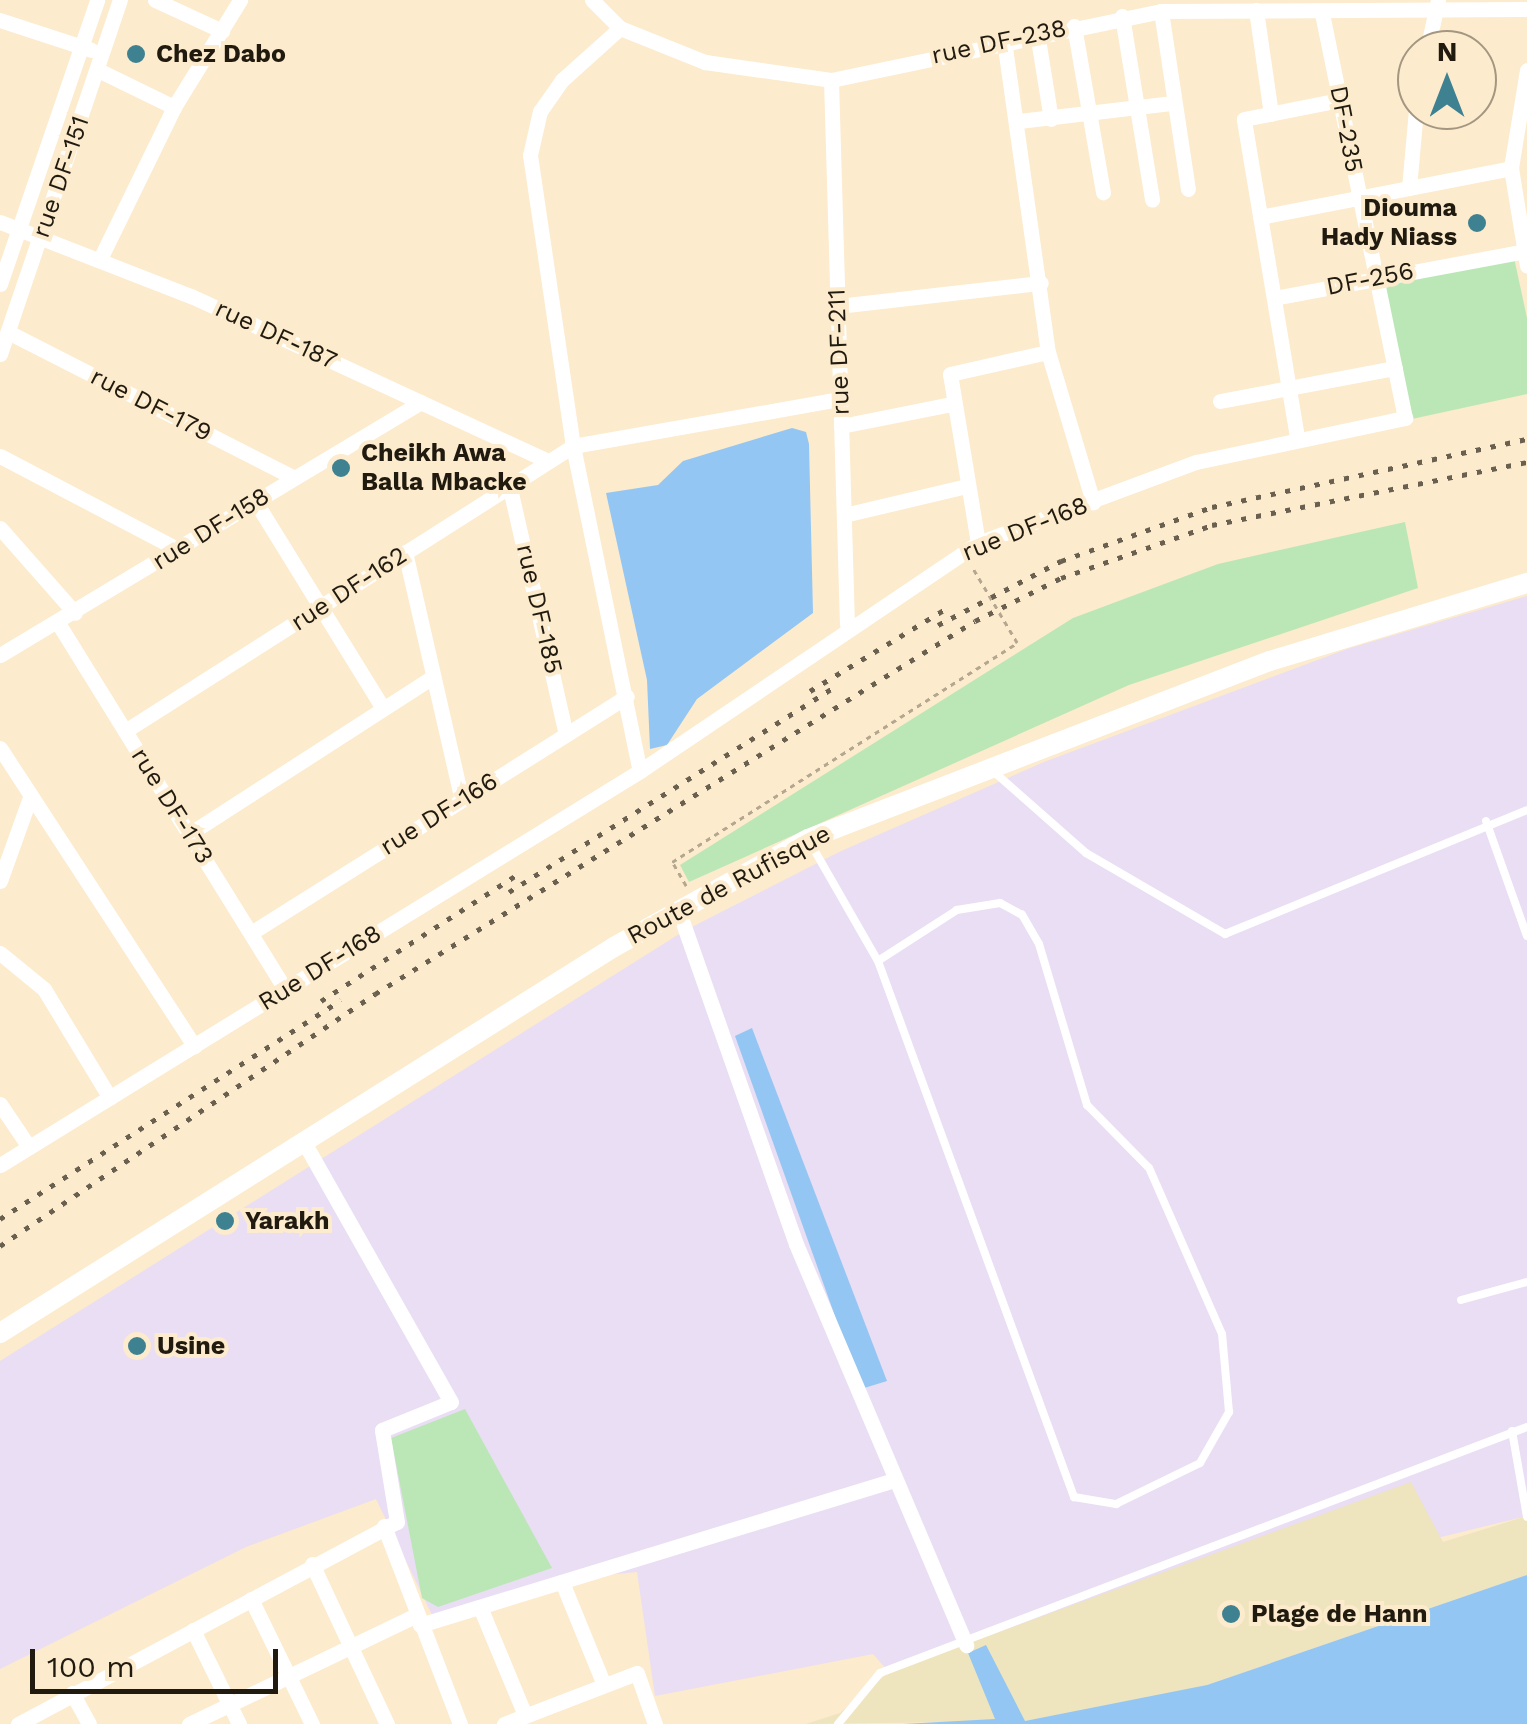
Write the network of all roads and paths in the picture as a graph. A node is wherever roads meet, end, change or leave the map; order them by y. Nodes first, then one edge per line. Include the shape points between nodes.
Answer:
1 (97, 0) edge
2 (120, 0) edge
3 (156, 0) edge
4 (240, 0) edge
5 (592, 0) edge
6 (1438, 3) edge
7 (1204, 4) edge
8 (1527, 9) edge
9 (1161, 10) junction
10 (1256, 10) junction
11 (1122, 16) junction
12 (1323, 16) junction
13 (0, 20) edge
14 (1074, 26) junction
15 (620, 28) junction
16 (1432, 30) edge
17 (222, 31) junction
18 (1037, 33) junction
19 (1004, 40) junction
20 (83, 47) junction
21 (100, 62) junction
22 (1527, 70) edge
23 (831, 80) junction
24 (1340, 100) junction
25 (1174, 103) junction
26 (1132, 106) junction
27 (1524, 106) edge
28 (174, 107) junction
29 (1089, 110) junction
30 (1271, 114) junction
31 (1051, 118) junction
32 (1019, 121) junction
33 (1414, 130) edge
34 (1511, 168) junction
35 (1188, 188) dead end
36 (1409, 188) junction
37 (1104, 192) dead end
38 (1360, 198) junction
39 (1152, 200) dead end
40 (1522, 208) edge
41 (1260, 217) junction
42 (0, 222) edge
43 (19, 228) junction
44 (40, 236) junction
45 (100, 258) junction
46 (1526, 258) edge
47 (1376, 278) junction
48 (1041, 283) junction
49 (0, 284) edge
50 (1274, 298) junction
51 (838, 306) junction
52 (8, 332) junction
53 (1048, 352) junction
54 (0, 354) edge
55 (1394, 368) junction
56 (1289, 388) junction
57 (840, 399) junction
58 (1220, 400) dead end
59 (422, 402) junction
60 (950, 404) junction
61 (1405, 418) joint
62 (841, 426) junction
63 (1297, 436) junction
64 (572, 446) junction
65 (0, 456) edge
66 (548, 460) junction
67 (294, 478) junction
68 (509, 484) junction
69 (967, 486) junction
70 (255, 502) junction
71 (1092, 502) junction
72 (844, 515) junction
73 (0, 528) edge
74 (978, 544) junction
75 (179, 550) junction
76 (406, 552) junction
77 (970, 563) dead end
78 (1527, 583) edge
79 (321, 608) junction
80 (75, 613) junction
81 (58, 623) junction
82 (847, 624) junction
83 (0, 655) edge
84 (431, 678) junction
85 (627, 696) junction
86 (383, 708) junction
87 (125, 731) junction
88 (566, 734) junction
89 (0, 748) edge
90 (986, 765) junction
91 (640, 771) junction
92 (30, 797) junction
93 (462, 800) junction
94 (1527, 810) edge
95 (1486, 821) junction
96 (189, 834) junction
97 (808, 840) junction
98 (0, 880) edge
99 (686, 904) junction
100 (250, 933) junction
101 (1527, 936) edge
102 (0, 953) edge
103 (878, 961) junction
104 (285, 989) junction
105 (194, 1046) junction
106 (110, 1098) junction
107 (0, 1104) edge
108 (304, 1142) junction
109 (29, 1148) junction
110 (0, 1165) edge
111 (1527, 1282) edge
112 (1461, 1300) dead end
113 (0, 1333) edge
114 (1527, 1427) edge
115 (1512, 1432) junction
116 (894, 1480) junction
117 (1527, 1517) edge
118 (384, 1526) junction
119 (312, 1564) junction
120 (562, 1582) junction
121 (250, 1599) junction
122 (480, 1607) junction
123 (418, 1620) junction
124 (193, 1630) junction
125 (966, 1645) junction
126 (350, 1646) junction
127 (290, 1679) junction
128 (604, 1684) junction
129 (72, 1693) junction
130 (548, 1705) junction
131 (229, 1707) junction
132 (525, 1715) junction
133 (18, 1724) edge
134 (89, 1724) edge
135 (189, 1724) edge
136 (239, 1724) edge
137 (312, 1724) edge
138 (387, 1724) edge
139 (460, 1724) edge
140 (504, 1724) edge
141 (556, 1724) edge
142 (655, 1724) edge
143 (838, 1724) edge

1 - 20 street, rue DF-151
2 - 21 street, rue DF-151
3 - 17 street
4 - 17 street
5 - 15 street
6 - 8 street, rue DF-238
6 - 12 street, rue DF-238
6 - 16 street
7 - 9 street, rue DF-238
7 - 10 street, rue DF-238
9 - 11 street, rue DF-238
9 - 25 street
10 - 12 street, rue DF-238
10 - 30 street
11 - 14 street, rue DF-238
11 - 26 street
12 - 24 street, DF-235 / DF-235
13 - 20 street
14 - 18 street, rue DF-238
14 - 29 street
15 - 23 street, rue DF-238 via 771,78
15 - 64 street via 562,80 540,111 530,155
17 - 28 street
18 - 19 street, rue DF-238
18 - 31 street
19 - 23 street, rue DF-238
19 - 32 street
20 - 21 street
20 - 43 street, rue DF-151
21 - 28 street
21 - 44 street, rue DF-151
22 - 27 street
23 - 51 street, rue DF-211
24 - 30 street
24 - 38 street, DF-235 / DF-235
25 - 26 street
25 - 35 street
26 - 29 street
26 - 39 street
27 - 34 street
28 - 45 street
29 - 31 street
29 - 37 street
30 - 41 street via 1244,119
31 - 32 street
32 - 48 street
33 - 36 street
34 - 36 street
34 - 40 street
36 - 38 street
38 - 41 street
38 - 47 street, DF-235 / DF-235
40 - 46 street
41 - 50 street
42 - 43 street, rue DF-187
43 - 44 street, rue DF-187
43 - 49 street, rue DF-151
44 - 45 street, rue DF-187
44 - 52 street, rue DF-151
45 - 59 street, rue DF-187
46 - 47 street, DF-256
47 - 50 street, DF-256
47 - 55 street, DF-235 / DF-235
48 - 51 street
48 - 53 street
50 - 56 street
51 - 57 street, rue DF-211
52 - 54 street, rue DF-151
52 - 67 street, rue DF-179
53 - 60 street via 958,366
53 - 71 street
55 - 56 street
55 - 61 street, DF-235 / DF-235
56 - 58 street
56 - 63 street
57 - 62 street, rue DF-211
57 - 64 street
59 - 66 street, rue DF-187
59 - 67 street, rue DF-158
60 - 62 street
60 - 69 street
61 - 63 street, rue DF-168
62 - 72 street, rue DF-211
63 - 71 street, rue DF-168
64 - 66 street, rue DF-162
64 - 85 street
65 - 75 street
66 - 68 street, rue DF-162
67 - 70 street, rue DF-158
68 - 76 street, rue DF-162
68 - 88 street, rue DF-185
69 - 72 street
69 - 74 street
70 - 75 street, rue DF-158
70 - 79 street
71 - 74 street, rue DF-168
72 - 82 street, rue DF-211
73 - 80 street
74 - 82 street, rue DF-168
75 - 80 street, rue DF-158
76 - 79 street, rue DF-162
76 - 84 street
77 - 99 path via 1017,643 672,862
78 - 90 main road, Route de Rufisque via 1306,649
79 - 86 street
79 - 87 street, rue DF-162
80 - 81 street, rue DF-158
81 - 83 street, rue DF-158
81 - 87 street, rue DF-173
82 - 91 street, rue DF-168
84 - 86 street
84 - 93 street
85 - 88 street, rue DF-166
85 - 91 street
86 - 96 street
87 - 96 street, rue DF-173
88 - 93 street, rue DF-166
89 - 92 street
90 - 95 lane via 1086,853 1226,934
90 - 97 main road, Route de Rufisque
91 - 104 street, Rue DF-168
92 - 98 street
92 - 105 street
93 - 100 street, rue DF-166
94 - 95 lane
95 - 101 lane
96 - 100 street, rue DF-173
97 - 99 main road, Route de Rufisque
97 - 103 lane
99 - 108 main road, Route de Rufisque
99 - 116 street via 796,1244
100 - 104 street, rue DF-173
102 - 106 street via 44,988
103 - 103 lane via 1074,1497 1116,1504 1200,1463 1229,1412 1222,1334 1149,1168 1087,1105 1040,944 1022,916 1000,904 957,910
104 - 105 street, Rue DF-168
105 - 106 street, Rue DF-168
106 - 109 street, Rue DF-168
107 - 109 street
108 - 113 main road, Route de Rufisque
108 - 118 street via 451,1402 382,1430 399,1516
109 - 110 street, Rue DF-168
111 - 112 lane
114 - 115 lane
115 - 117 lane
115 - 125 lane
116 - 120 street
116 - 125 street
118 - 119 street
118 - 123 street
119 - 121 street
119 - 126 street
120 - 122 street
120 - 128 street
121 - 124 street
121 - 127 street
122 - 123 street
122 - 132 street
123 - 126 street
123 - 139 street
124 - 129 street
124 - 131 street
125 - 143 lane via 880,1672
126 - 127 street
126 - 138 street
127 - 131 street
127 - 137 street
128 - 130 street
128 - 142 street via 637,1672
129 - 133 street
129 - 134 street
130 - 132 street
130 - 141 street
131 - 135 street
131 - 136 street
132 - 140 street

